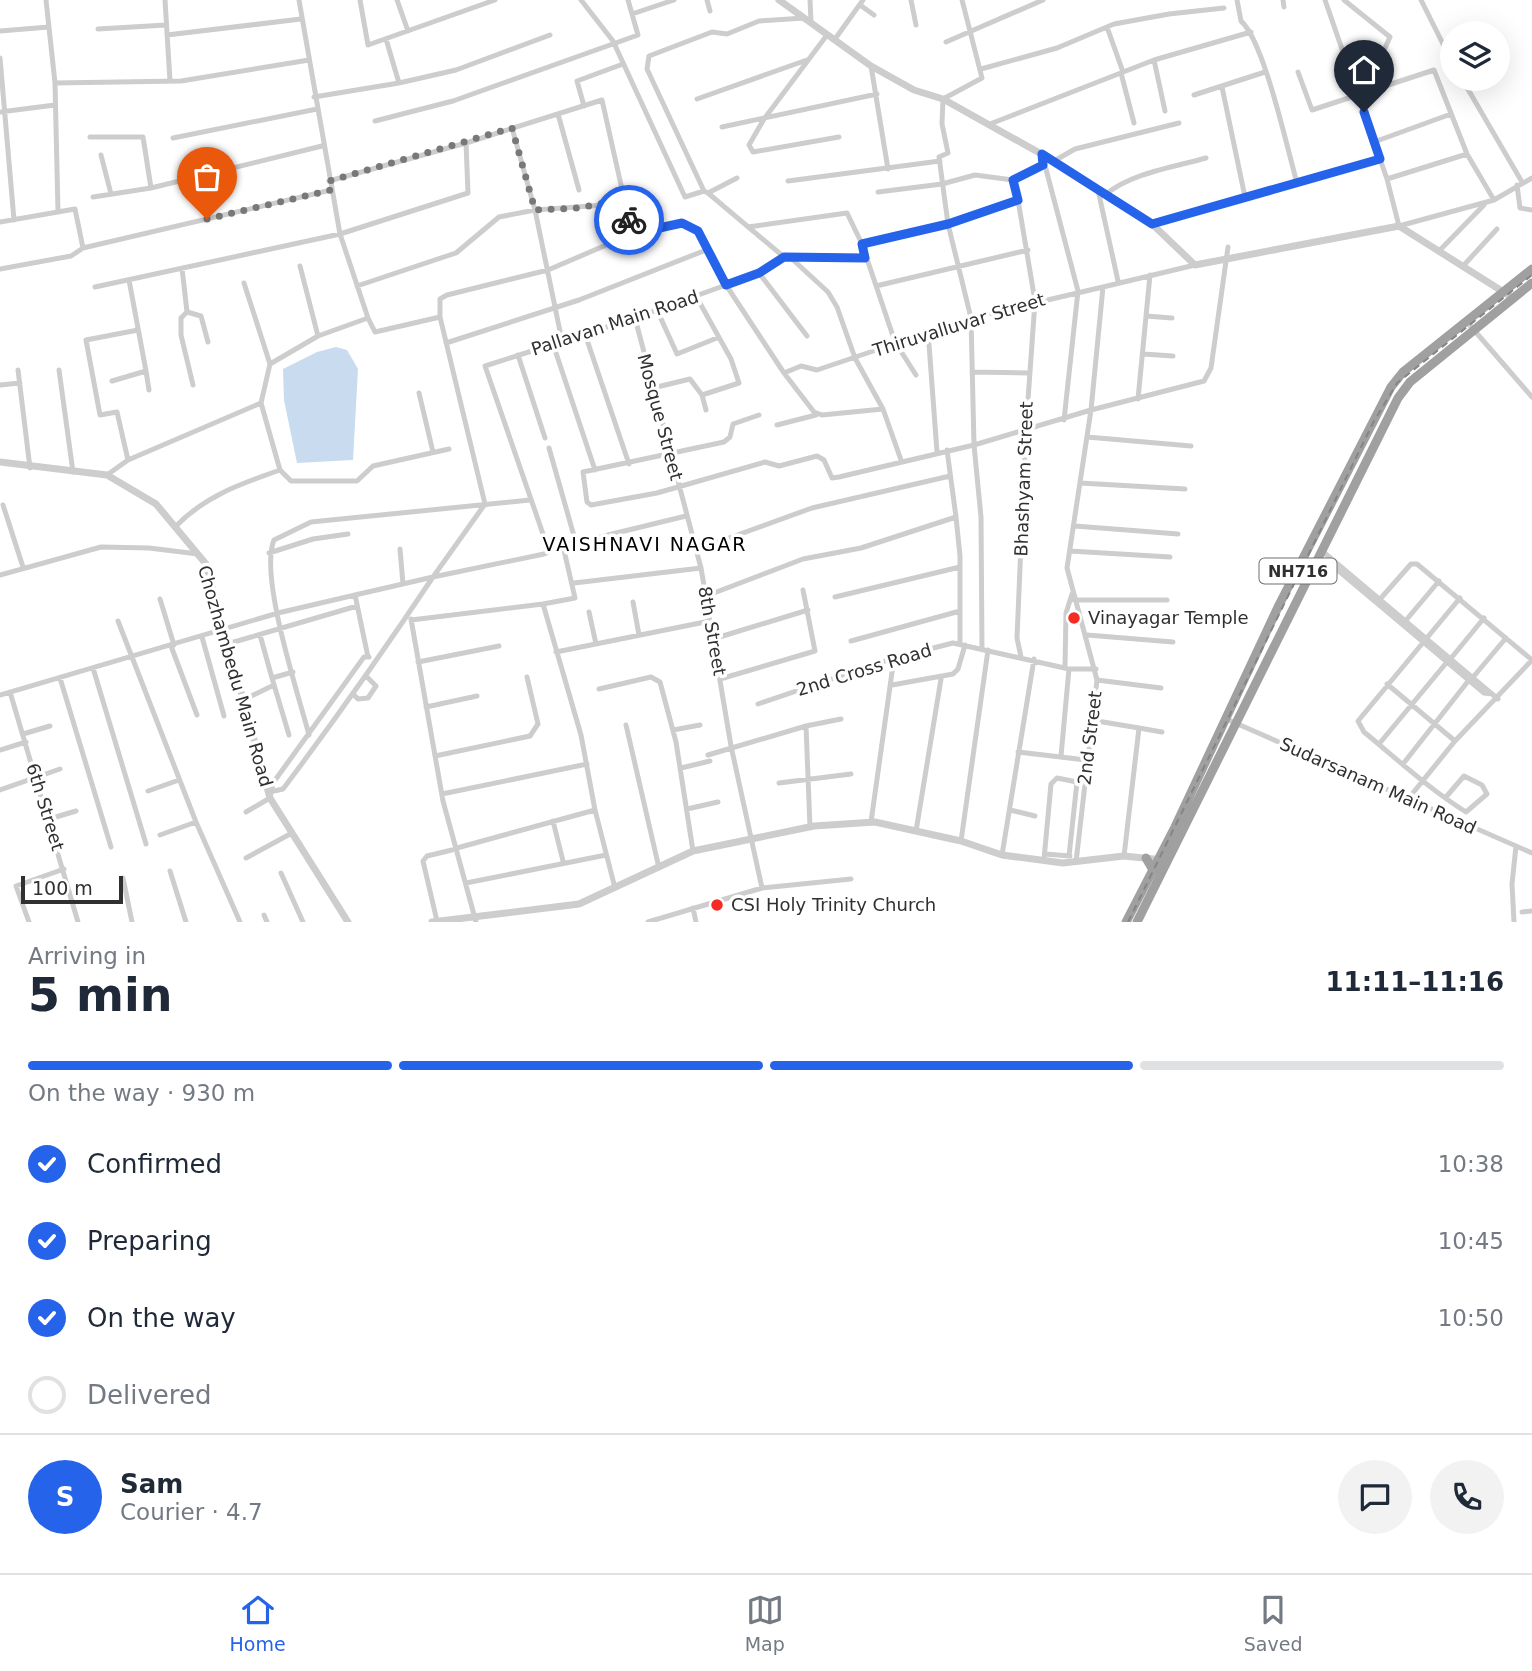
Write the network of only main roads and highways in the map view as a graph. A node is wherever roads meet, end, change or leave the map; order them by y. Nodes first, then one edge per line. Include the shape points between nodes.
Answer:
1 (1532, 269) edge
2 (1532, 283) edge
3 (1146, 858) road end
4 (1163, 860) junction
5 (1153, 870) junction
6 (1126, 922) edge
7 (1136, 922) edge

1 - 4 highway, NH716 via 1391,387 1224,718
2 - 4 highway, NH716 via 1410,382 1398,397
3 - 5 highway
4 - 5 highway, NH716
4 - 7 highway, NH716
5 - 6 highway, NH716

